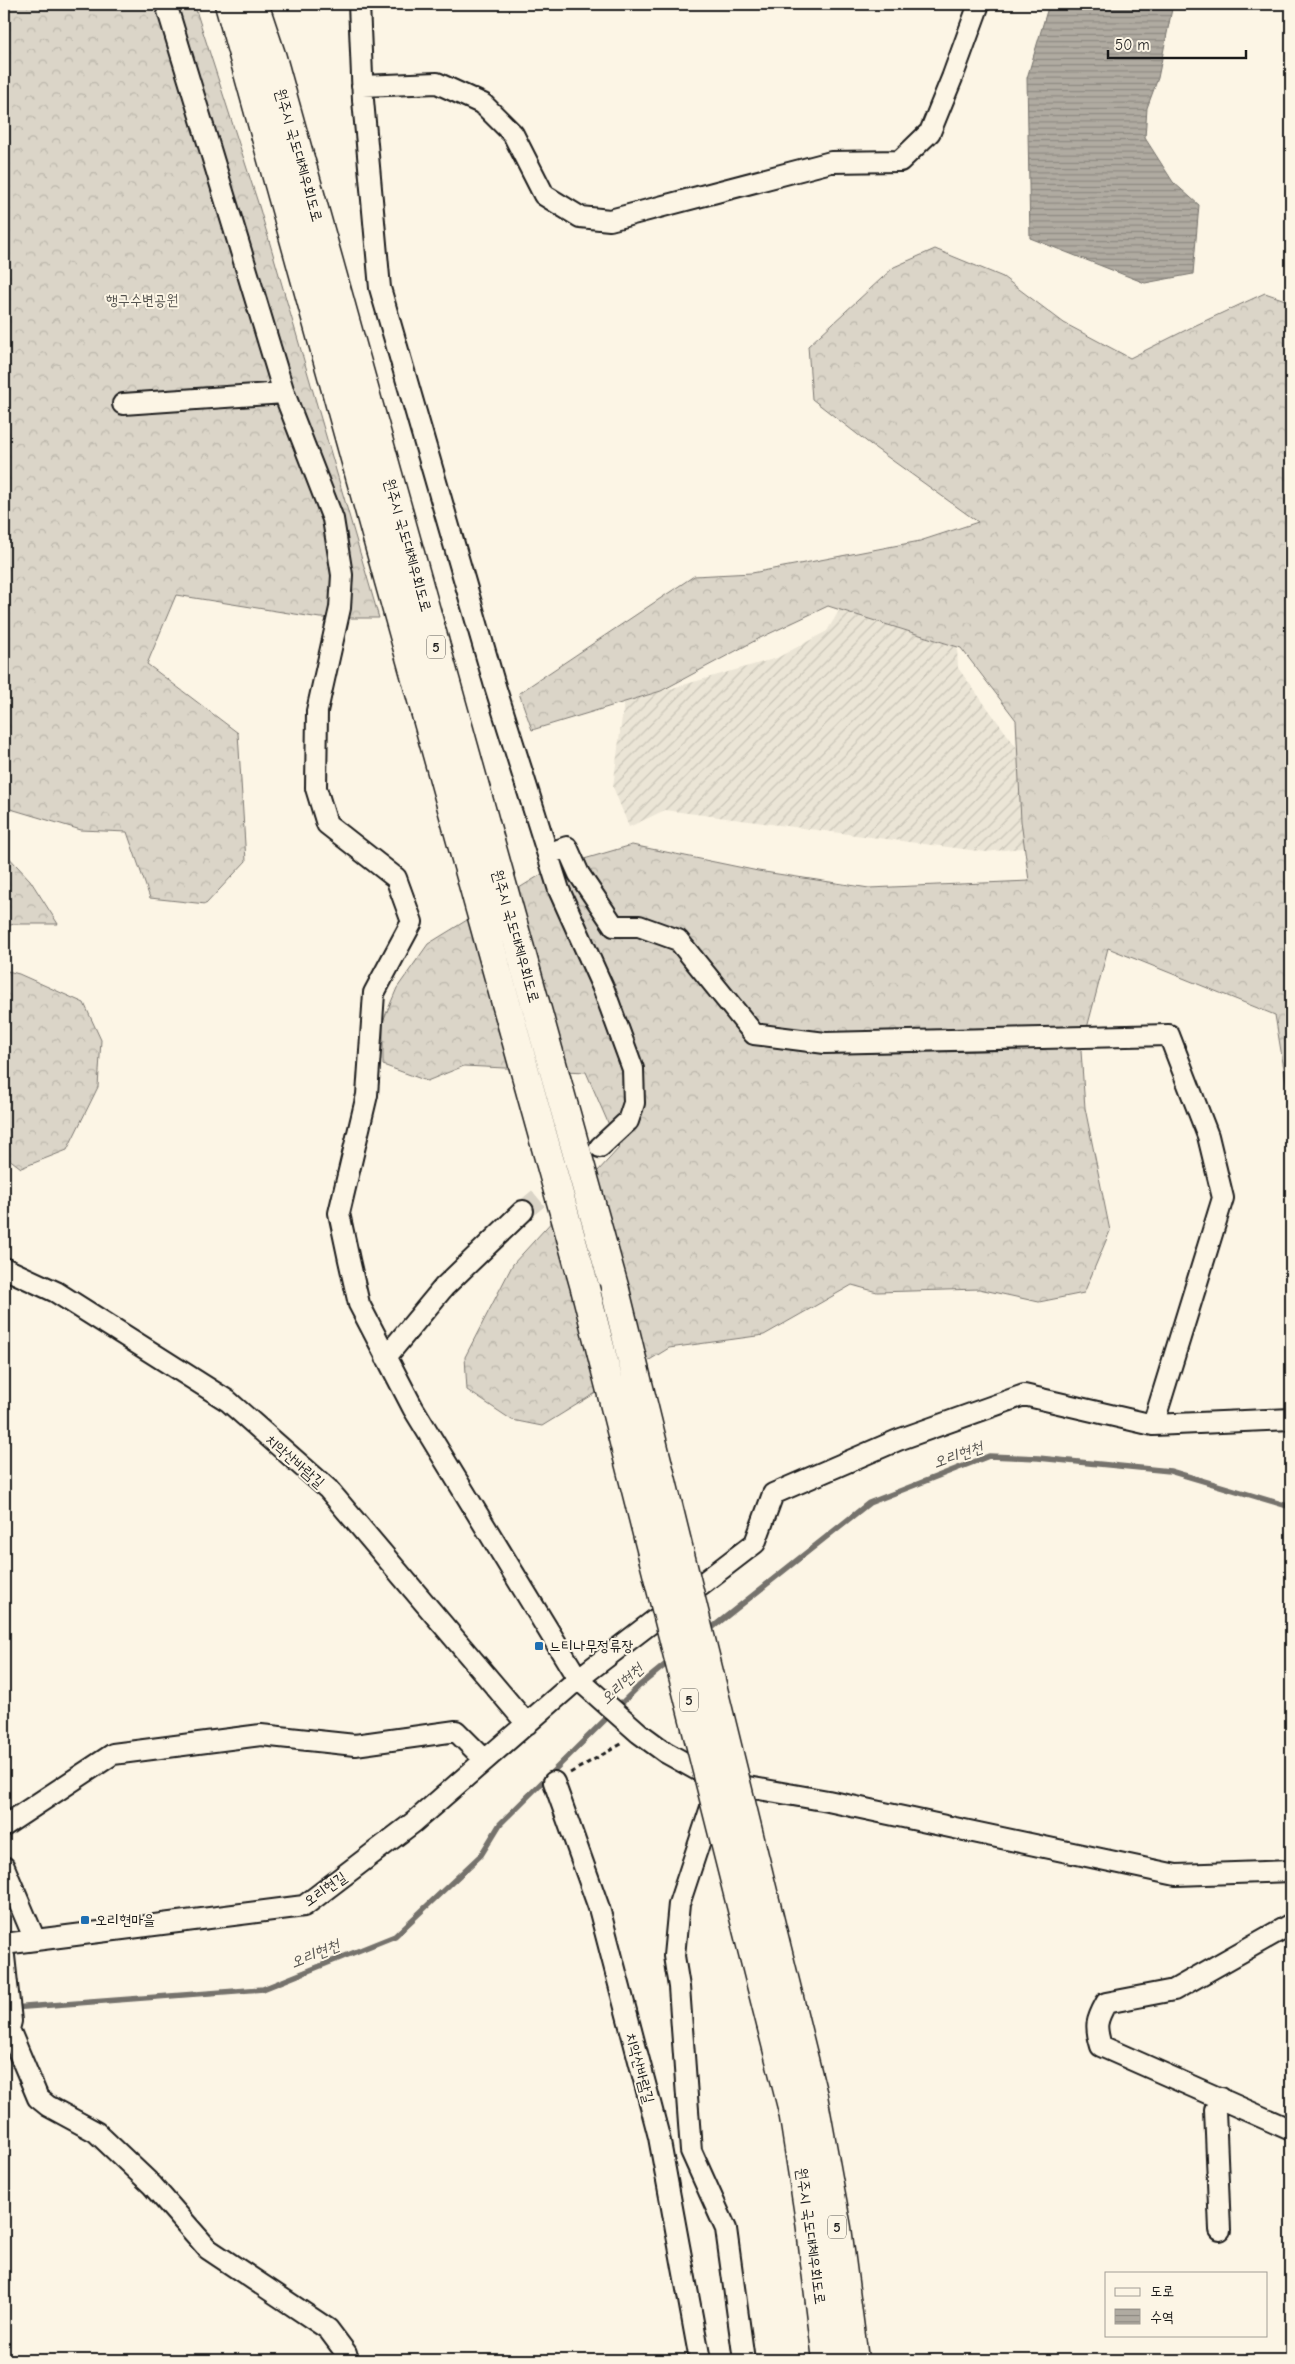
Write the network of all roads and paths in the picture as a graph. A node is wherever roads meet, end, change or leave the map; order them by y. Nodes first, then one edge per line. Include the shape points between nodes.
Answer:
1 (166, 4) edge
2 (221, 4) edge
3 (229, 4) edge
4 (254, 4) edge
5 (263, 4) edge
6 (359, 4) edge
7 (979, 4) edge
8 (259, 61) junction
9 (362, 86) junction
10 (284, 393) junction
11 (123, 404) dead end
12 (548, 854) junction
13 (600, 1147) tunnel mouth
14 (523, 1211) tunnel mouth
15 (4, 1268) edge
16 (386, 1357) junction
17 (1291, 1419) edge
18 (1153, 1425) junction
19 (578, 1679) junction
20 (527, 1724) junction
21 (636, 1731) junction
22 (486, 1760) junction
23 (554, 1782) joint
24 (720, 1782) junction
25 (4, 1826) edge
26 (4, 1867) edge
27 (1291, 1871) edge
28 (1291, 1924) edge
29 (35, 1940) junction
30 (4, 1954) edge
31 (8, 2027) edge
32 (1221, 2098) junction
33 (803, 2103) junction
34 (1291, 2130) edge
35 (1220, 2230) dead end
36 (348, 2360) edge
37 (700, 2360) edge
38 (744, 2360) edge
39 (827, 2360) edge
40 (854, 2360) edge

1 - 10 street
2 - 8 highway
3 - 8 highway, 원주시 국도대체우회도로 / 5
4 - 8 highway, 원주시 국도대체우회도로 / 5
5 - 8 highway
6 - 9 street
7 - 9 street via 930,132 900,161 831,162 610,220 580,217 544,195 512,134 483,104 438,83
8 - 33 highway, 원주시 국도대체우회도로 / 5, bridge
8 - 33 highway, 원주시 국도대체우회도로 / 5, bridge via 615,1290
9 - 12 street via 380,288 494,686
10 - 11 street
10 - 16 street via 333,519 342,574 340,608 317,711 316,788 327,824 396,878 412,922 374,993 367,1095 338,1214 360,1304
12 - 13 street via 559,890 604,990 633,1069 634,1103 628,1121
12 - 18 street via 567,846 579,874 614,926 639,926 678,940 754,1034 825,1043 1169,1035 1208,1136 1222,1198
14 - 16 street via 444,1287
15 - 20 street, 치악산바람길 via 56,1292 228,1402 328,1489
16 - 19 street via 413,1408
17 - 18 street, 오리현길
18 - 19 street, 오리현길 via 1024,1395 898,1440 773,1494 755,1543
19 - 20 street, 오리현길
19 - 21 street
20 - 22 street, 오리현길
21 - 23 path
21 - 24 street via 665,1752
22 - 25 street via 456,1730 355,1745 260,1735 113,1754
22 - 29 street, 오리현길 via 414,1822 304,1906
23 - 37 street, 치악산바람길 via 599,1908 658,2137
24 - 27 street via 828,1801 1176,1875
24 - 38 street via 678,1904 674,1956 691,2152 726,2229
26 - 29 street
28 - 32 street via 1174,1990 1106,2003 1099,2015 1096,2029 1101,2046
29 - 30 street, 오리현길
30 - 31 street
31 - 36 street via 38,2098 96,2132 152,2185 208,2249 328,2330
32 - 34 street
32 - 35 street via 1214,2110
33 - 39 highway, 원주시 국도대체우회도로 / 5 via 810,2221
33 - 40 highway, 원주시 국도대체우회도로 / 5 via 837,2228

